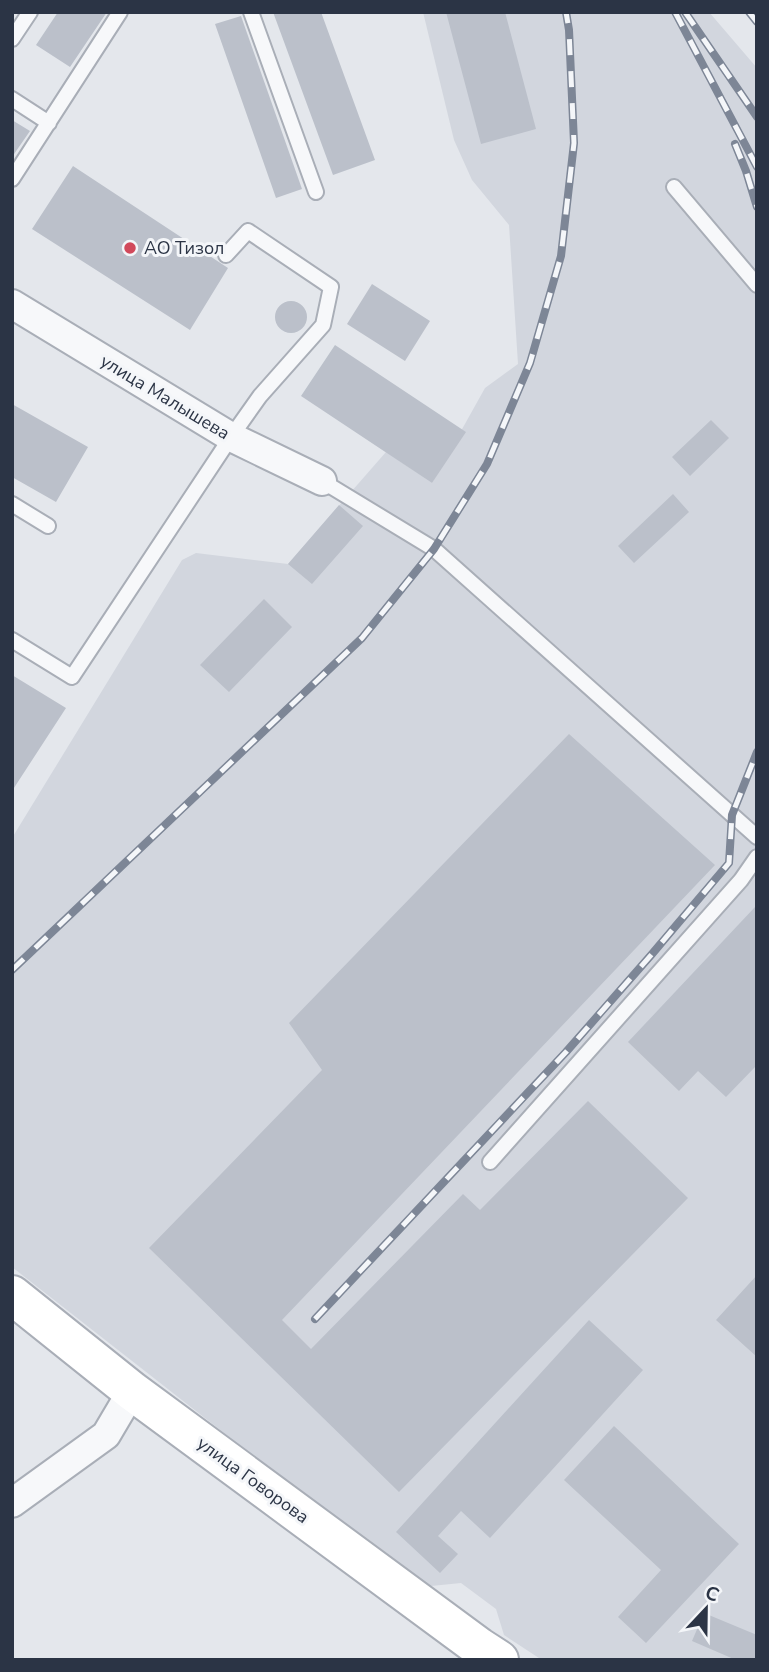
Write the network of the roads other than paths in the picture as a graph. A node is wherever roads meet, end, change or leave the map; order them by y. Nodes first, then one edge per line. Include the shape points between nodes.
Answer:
1 (30, 12) edge
2 (120, 12) edge
3 (251, 12) edge
4 (12, 39) edge
5 (12, 99) edge
6 (49, 123) junction
7 (12, 179) edge
8 (674, 187) dead end
9 (316, 192) dead end
10 (226, 255) dead end
11 (757, 285) edge
12 (12, 304) edge
13 (231, 437) junction
14 (322, 481) joint
15 (12, 504) edge
16 (48, 526) dead end
17 (12, 640) edge
18 (757, 837) edge
19 (757, 858) edge
20 (490, 1162) dead end
21 (12, 1295) edge
22 (132, 1391) junction
23 (12, 1503) edge
24 (499, 1660) edge

1 - 4 lane
2 - 6 lane
3 - 9 lane
5 - 6 lane
6 - 7 lane
8 - 11 lane
10 - 13 lane via 248,231 331,287 323,325 260,396
12 - 13 street, улица Малышева
13 - 14 street, улица Малышева
13 - 17 lane via 72,677
14 - 18 lane via 434,549
15 - 16 lane
19 - 20 lane
21 - 22 main road, улица Говорова
22 - 23 street via 106,1435
22 - 24 main road, улица Говорова

